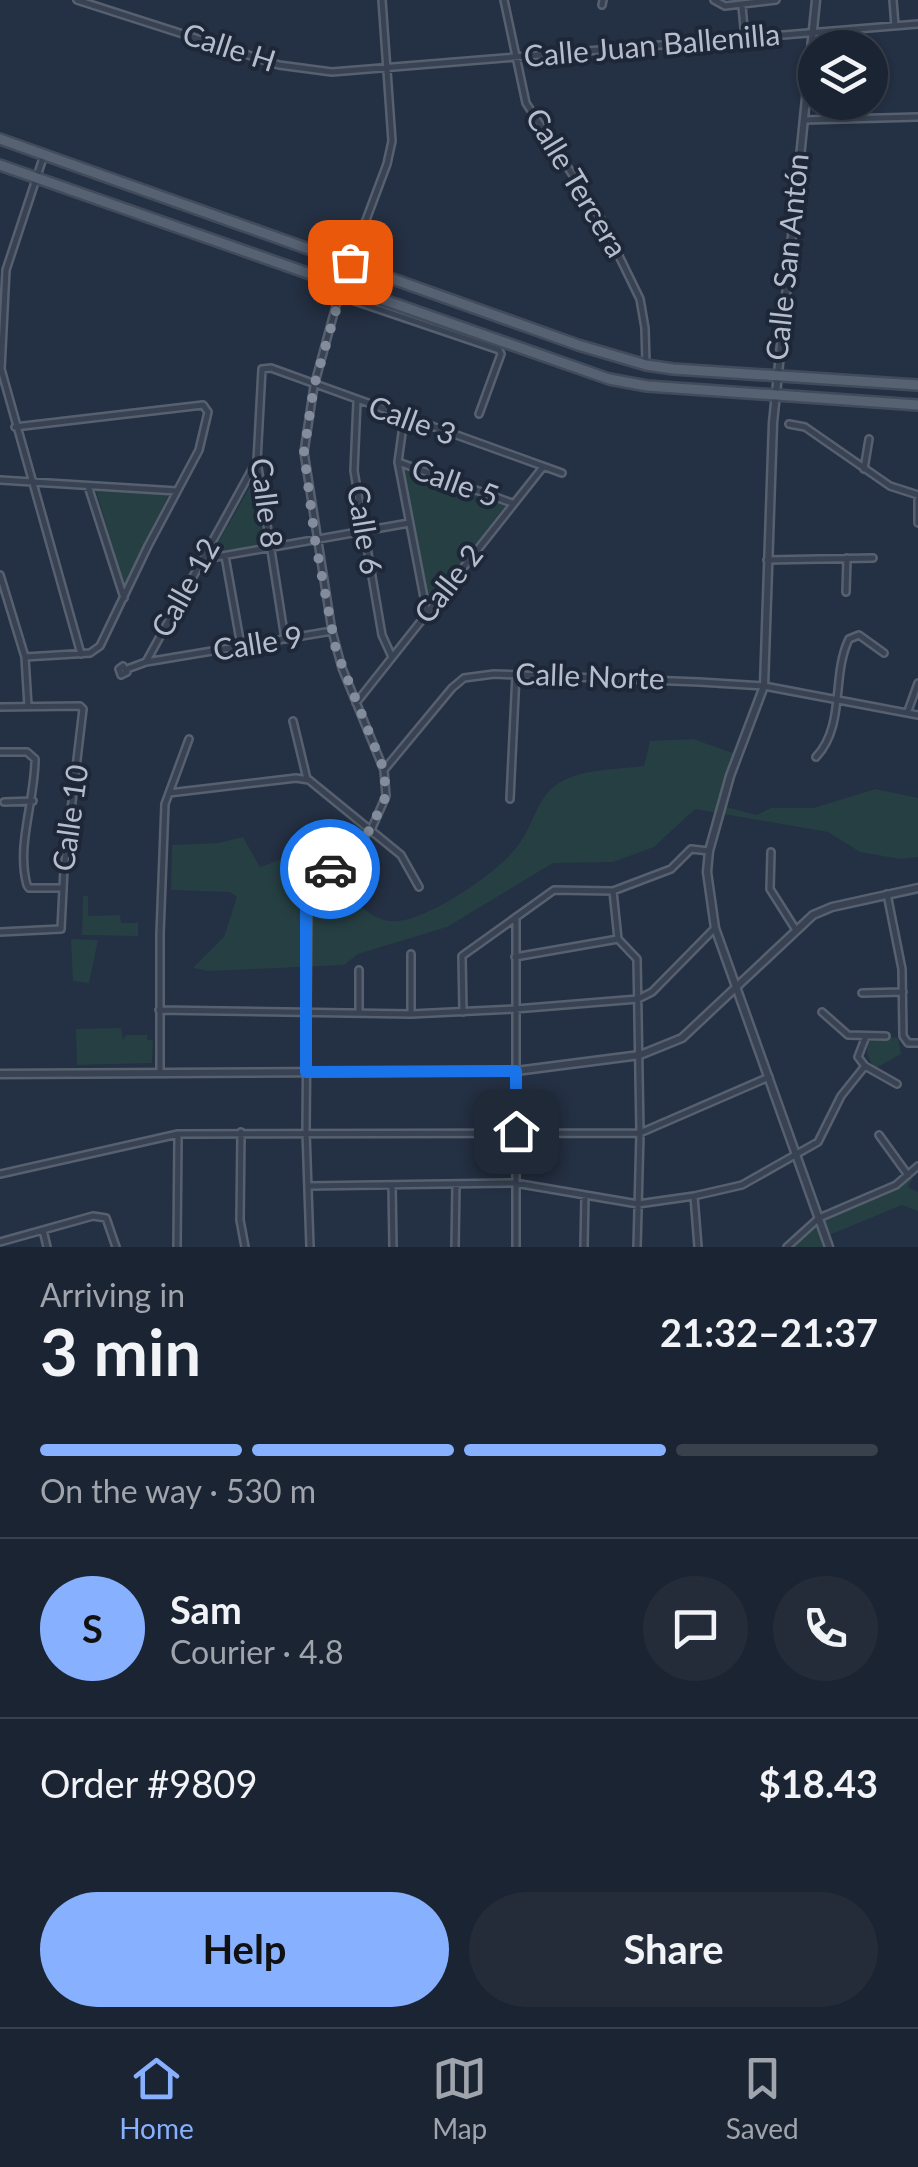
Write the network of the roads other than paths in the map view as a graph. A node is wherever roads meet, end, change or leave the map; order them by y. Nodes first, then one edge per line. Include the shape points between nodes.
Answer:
1 (77, 0) edge
2 (382, 0) edge
3 (504, 0) edge
4 (714, 0) edge
5 (776, 0) edge
6 (816, 0) edge
7 (893, 0) edge
8 (742, 6) junction
9 (918, 24) edge
10 (895, 26) junction
11 (812, 30) edge
12 (848, 30) edge
13 (798, 34) edge
14 (744, 39) junction
15 (514, 57) junction
16 (386, 68) junction
17 (918, 117) edge
18 (888, 118) edge
19 (801, 120) edge
20 (0, 139) edge
21 (44, 154) junction
22 (0, 165) edge
23 (37, 176) junction
24 (350, 262) junction
25 (3, 269) edge
26 (342, 284) junction
27 (339, 296) junction
28 (1, 329) edge
29 (646, 365) junction
30 (264, 368) joint
31 (777, 375) junction
32 (918, 385) edge
33 (314, 386) junction
34 (775, 394) junction
35 (357, 401) junction
36 (918, 405) edge
37 (480, 414) dead end
38 (404, 418) junction
39 (789, 424) dead end
40 (16, 427) junction
41 (869, 439) dead end
42 (257, 461) junction
43 (398, 462) junction
44 (543, 467) junction
45 (864, 469) junction
46 (562, 473) dead end
47 (0, 480) edge
48 (31, 483) junction
49 (88, 486) junction
50 (177, 491) junction
51 (918, 497) edge
52 (512, 503) junction
53 (409, 523) junction
54 (918, 524) edge
55 (363, 530) junction
56 (315, 540) junction
57 (271, 548) junction
58 (225, 556) junction
59 (847, 558) junction
60 (873, 558) dead end
61 (205, 559) junction
62 (767, 560) junction
63 (0, 576) edge
64 (846, 592) dead end
65 (124, 599) junction
66 (426, 613) junction
67 (332, 632) junction
68 (285, 639) junction
69 (241, 646) junction
70 (884, 652) dead end
71 (81, 654) junction
72 (25, 657) junction
73 (392, 657) junction
74 (146, 662) junction
75 (126, 669) dead end
76 (516, 674) junction
77 (918, 683) edge
78 (764, 686) junction
79 (837, 699) junction
80 (356, 703) junction
81 (28, 706) junction
82 (0, 707) edge
83 (908, 711) junction
84 (918, 715) edge
85 (292, 722) dead end
86 (189, 739) dead end
87 (0, 752) edge
88 (816, 757) dead end
89 (384, 770) junction
90 (306, 780) junction
91 (169, 793) junction
92 (510, 799) dead end
93 (32, 801) junction
94 (4, 802) dead end
95 (370, 830) junction
96 (709, 851) junction
97 (772, 852) dead end
98 (419, 886) dead end
99 (62, 888) junction
100 (918, 888) edge
101 (613, 891) junction
102 (887, 894) junction
103 (516, 916) junction
104 (714, 928) junction
105 (796, 930) junction
106 (0, 932) edge
107 (618, 939) junction
108 (411, 954) dead end
109 (515, 957) junction
110 (359, 970) dead end
111 (736, 988) junction
112 (903, 992) junction
113 (862, 994) dead end
114 (638, 999) junction
115 (515, 1009) junction
116 (160, 1010) junction
117 (306, 1012) junction
118 (463, 1012) junction
119 (822, 1012) dead end
120 (359, 1013) junction
121 (410, 1014) junction
122 (866, 1036) junction
123 (886, 1036) dead end
124 (918, 1043) edge
125 (640, 1054) junction
126 (865, 1066) junction
127 (160, 1071) junction
128 (516, 1071) junction
129 (306, 1072) junction
130 (0, 1074) edge
131 (769, 1077) junction
132 (897, 1084) dead end
133 (516, 1131) junction
134 (241, 1132) junction
135 (306, 1132) junction
136 (640, 1133) junction
137 (178, 1134) junction
138 (879, 1135) dead end
139 (796, 1156) junction
140 (918, 1166) edge
141 (0, 1174) edge
142 (908, 1175) junction
143 (516, 1183) junction
144 (392, 1185) junction
145 (456, 1185) junction
146 (308, 1186) junction
147 (584, 1194) junction
148 (694, 1196) junction
149 (638, 1204) junction
150 (819, 1218) junction
151 (43, 1229) junction
152 (0, 1242) edge
153 (47, 1247) edge
154 (116, 1247) edge
155 (177, 1247) edge
156 (245, 1247) edge
157 (310, 1247) edge
158 (393, 1247) edge
159 (456, 1247) edge
160 (516, 1247) edge
161 (584, 1247) edge
162 (637, 1247) edge
163 (698, 1247) edge
164 (787, 1247) edge
165 (829, 1247) edge

1 - 16 street, Calle H via 278,65 332,72
2 - 16 street
3 - 15 street, Calle Tercera
4 - 8 street
5 - 8 street
6 - 11 street, Calle San Antón
7 - 10 street
8 - 14 street
9 - 10 street, Calle Juan Ballenilla
10 - 12 street, Calle Juan Ballenilla
13 - 14 street, Calle Juan Ballenilla
14 - 15 street, Calle Juan Ballenilla
15 - 16 street, Calle Juan Ballenilla
15 - 29 street, Calle Tercera via 526,103 600,218 640,299
16 - 24 street via 392,141
17 - 18 street
19 - 31 street, Calle San Antón
20 - 21 main road
21 - 23 street
21 - 24 main road
22 - 23 main road
23 - 25 street
23 - 26 main road
24 - 26 street
24 - 29 main road
25 - 28 street
26 - 27 street
26 - 34 main road via 609,379
27 - 33 street
27 - 37 street via 499,350
28 - 40 street via 2,382
29 - 31 main road
30 - 33 street, Calle 3
30 - 42 street, Calle 8
31 - 32 main road
31 - 34 street, Calle San Antón
33 - 35 street, Calle 3
33 - 56 street via 304,452
34 - 36 main road
34 - 62 street, Calle San Antón
35 - 38 street, Calle 3
35 - 55 street, Calle 6 via 352,452
38 - 43 street
38 - 44 street, Calle 3
39 - 45 street
40 - 48 street
40 - 50 street via 203,405 204,438
41 - 45 street
42 - 57 street, Calle 8
42 - 61 street, Calle 12
43 - 52 street, Calle 5
43 - 53 street
44 - 46 street, Calle 3
44 - 52 street, Calle 2
45 - 51 street
47 - 48 street
48 - 49 street
48 - 71 street
49 - 50 street
49 - 65 street
50 - 65 street
51 - 54 street
52 - 66 street, Calle 2
53 - 55 street
53 - 66 street
55 - 56 street
55 - 73 street, Calle 6
56 - 57 street
56 - 67 street
57 - 58 street
57 - 68 street, Calle 8
58 - 61 street
58 - 69 street
59 - 60 street
59 - 62 street
59 - 64 street
61 - 74 street, Calle 12
62 - 78 street, Calle San Antón
63 - 72 street
65 - 71 street via 100,646
66 - 73 street, Calle 2
67 - 68 street, Calle 9
67 - 80 street
68 - 69 street, Calle 9
69 - 74 street, Calle 9
70 - 79 street via 852,636
71 - 72 street
72 - 81 street
73 - 80 street, Calle 2
74 - 75 street, Calle 9
76 - 78 street, Calle Norte
76 - 89 street, Calle Norte via 457,683
76 - 92 street
77 - 83 street
78 - 79 street, Calle Norte
78 - 96 street, Calle San Antón
79 - 83 street, Calle Norte
79 - 88 street via 832,734
80 - 89 street
81 - 82 street
81 - 99 street, Calle 10 via 83,710
83 - 84 street, Calle Norte
85 - 90 street
86 - 91 street
87 - 93 street via 32,754
89 - 95 street via 386,796
90 - 91 street
90 - 95 street
91 - 116 street
93 - 94 street
93 - 99 street via 22,860 27,885
95 - 98 street via 401,855
95 - 117 street via 308,894
96 - 101 street via 690,850 670,869
96 - 104 street, Calle San Antón
97 - 105 street via 770,889
99 - 106 street, Calle 10 via 60,930
100 - 102 street
101 - 103 street via 554,890
101 - 107 street
102 - 105 street via 822,910
102 - 112 street
103 - 109 street
103 - 118 street via 462,956
104 - 111 street, Calle San Antón
104 - 114 street
105 - 111 street
107 - 109 street
107 - 114 street via 637,959
108 - 121 street
109 - 115 street
110 - 120 street
111 - 125 street via 682,1038
111 - 131 street, Calle San Antón
112 - 113 street
112 - 124 street via 904,1040
114 - 115 street
114 - 125 street
115 - 118 street
115 - 128 street
116 - 117 street
116 - 127 street
117 - 120 street
117 - 129 street
118 - 121 street
119 - 122 street via 848,1035
120 - 121 street
122 - 123 street
122 - 126 street via 858,1057
125 - 128 street
125 - 136 street
126 - 132 street
126 - 139 street via 818,1142
127 - 129 street
127 - 130 street
128 - 129 street
128 - 133 street
129 - 135 street
131 - 136 street
131 - 139 street, Calle San Antón
133 - 135 street
133 - 136 street
133 - 143 street
134 - 135 street
134 - 137 street
134 - 156 street
135 - 146 street
136 - 149 street
137 - 141 street
137 - 155 street
138 - 142 street
139 - 148 street via 742,1185
139 - 150 street, Calle San Antón
140 - 142 street
142 - 150 street
143 - 145 street
143 - 147 street
143 - 160 street
144 - 145 street
144 - 146 street
144 - 158 street
145 - 159 street
146 - 157 street
147 - 149 street
147 - 161 street
148 - 149 street
148 - 163 street
149 - 162 street
150 - 164 street
150 - 165 street, Calle San Antón
151 - 152 street
151 - 153 street
151 - 154 street via 106,1218

